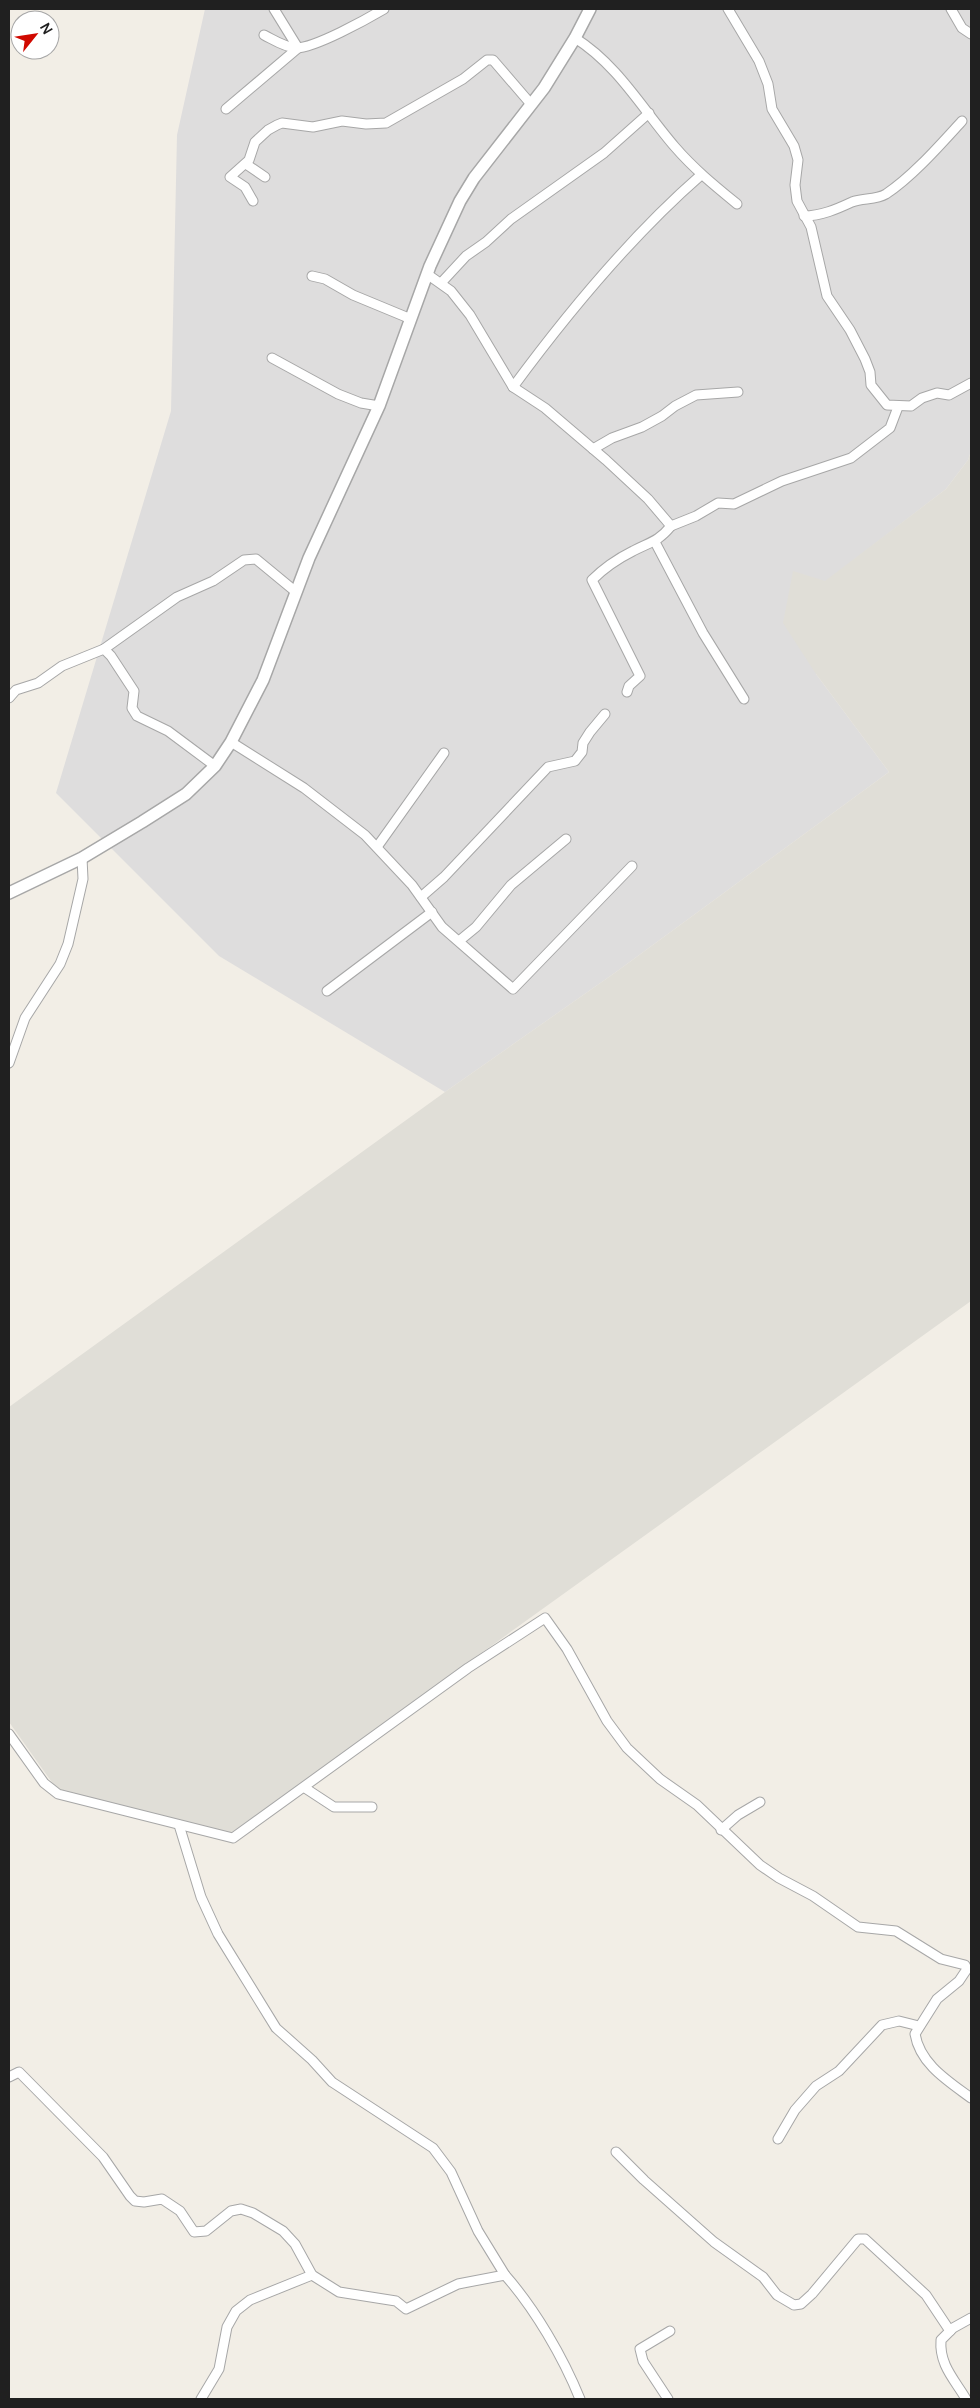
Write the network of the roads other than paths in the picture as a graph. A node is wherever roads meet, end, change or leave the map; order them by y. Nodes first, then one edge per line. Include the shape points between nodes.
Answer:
1 (274, 9) edge
2 (384, 9) edge
3 (590, 9) edge
4 (728, 9) edge
5 (952, 9) edge
6 (971, 34) edge
7 (264, 35) dead end
8 (575, 38) junction
9 (298, 48) junction
10 (530, 104) junction
11 (226, 109) dead end
12 (650, 113) junction
13 (962, 121) dead end
14 (246, 164) junction
15 (701, 175) junction
16 (265, 177) dead end
17 (253, 201) dead end
18 (737, 204) dead end
19 (804, 216) junction
20 (427, 274) junction
21 (312, 276) dead end
22 (441, 283) junction
23 (411, 319) junction
24 (272, 358) dead end
25 (971, 383) edge
26 (513, 387) junction
27 (738, 392) dead end
28 (379, 406) junction
29 (898, 407) junction
30 (593, 449) junction
31 (671, 526) junction
32 (655, 542) junction
33 (296, 592) junction
34 (104, 649) junction
35 (627, 692) dead end
36 (9, 698) edge
37 (744, 699) dead end
38 (605, 714) dead end
39 (231, 742) junction
40 (444, 753) dead end
41 (215, 766) junction
42 (566, 839) dead end
43 (376, 847) junction
44 (82, 858) junction
45 (632, 866) dead end
46 (9, 893) edge
47 (422, 897) junction
48 (432, 912) junction
49 (459, 941) junction
50 (327, 991) dead end
51 (9, 1063) edge
52 (9, 1734) edge
53 (305, 1788) junction
54 (760, 1802) dead end
55 (372, 1807) dead end
56 (179, 1825) junction
57 (722, 1830) junction
58 (969, 1969) edge
59 (919, 2026) junction
60 (9, 2077) edge
61 (971, 2098) edge
62 (778, 2139) dead end
63 (616, 2152) dead end
64 (312, 2275) junction
65 (505, 2275) junction
66 (971, 2318) edge
67 (950, 2331) junction
68 (670, 2332) dead end
69 (201, 2399) edge
70 (580, 2399) edge
71 (668, 2399) edge
72 (966, 2399) edge

1 - 9 street
2 - 9 street via 314,44
3 - 8 street
4 - 19 street via 759,61 768,84 772,109 794,146 798,160 797,201
5 - 6 street via 962,28
7 - 9 street
8 - 10 street via 544,88
8 - 12 street via 612,69
9 - 11 street
10 - 14 street via 493,60 487,60 463,79 386,123 342,121 313,127 277,124 255,142
10 - 20 street via 466,191
12 - 15 street
12 - 22 street via 604,153 511,219 466,256
13 - 19 street via 921,165 886,194 818,216
14 - 16 street
14 - 17 street via 230,177 245,187
15 - 18 street
15 - 26 street via 633,240 541,348
19 - 29 street via 815,239 827,296 850,330 870,372 871,385 887,406
20 - 22 street
20 - 23 street
21 - 23 street
22 - 26 street via 470,315
23 - 28 street
24 - 28 street via 338,394
25 - 29 street via 949,395 937,393 911,406
26 - 30 street via 545,408
27 - 30 street via 696,394 642,427
28 - 33 street
29 - 31 street via 890,428 851,458 782,482 734,504 718,503
30 - 31 street via 648,499
31 - 32 street
32 - 35 street via 608,565 592,580 639,672 640,676
32 - 37 street
33 - 34 street via 256,559 244,560 213,580 176,597
33 - 39 street via 263,680
34 - 36 street via 62,666 38,682 16,690
34 - 41 street via 134,690 132,708 137,716 168,731
38 - 47 street via 590,732 575,761 548,767
39 - 41 street
39 - 43 street via 304,788
40 - 43 street
41 - 44 street via 186,794
42 - 49 street via 511,885 476,927
43 - 47 street
44 - 46 street
44 - 51 street via 83,879 68,944 60,964 25,1018
45 - 49 street via 514,989
47 - 48 street
48 - 49 street via 442,927
48 - 50 street
52 - 56 street via 44,1783 58,1794
53 - 55 street via 334,1807
53 - 56 street via 233,1838
53 - 57 street via 468,1668 545,1618 627,1748 660,1779 697,1805
54 - 57 street via 738,1815
56 - 65 street via 201,1897 218,1934 276,2028 332,2082 433,2148 456,2179 478,2230
57 - 58 street via 760,1865 858,1927 896,1931 941,1959
58 - 59 street via 937,1999
59 - 61 street via 915,2034 916,2045 922,2055 943,2077
59 - 62 street via 899,2021 882,2025 839,2071 816,2086 795,2110
60 - 64 street via 19,2072 54,2105 103,2157 135,2200 162,2199 180,2211 194,2232 199,2233 231,2211 241,2209 253,2213 282,2230 295,2244
63 - 67 street via 714,2242 763,2277 777,2295 794,2305 801,2304 812,2294 858,2239 865,2239 926,2295
64 - 65 street via 339,2292 396,2301 406,2309 458,2284
64 - 69 street via 250,2300 236,2311 226,2327 219,2369
65 - 70 street via 565,2364
66 - 67 street
67 - 72 street via 941,2340 942,2360
68 - 71 street via 640,2349 643,2361

